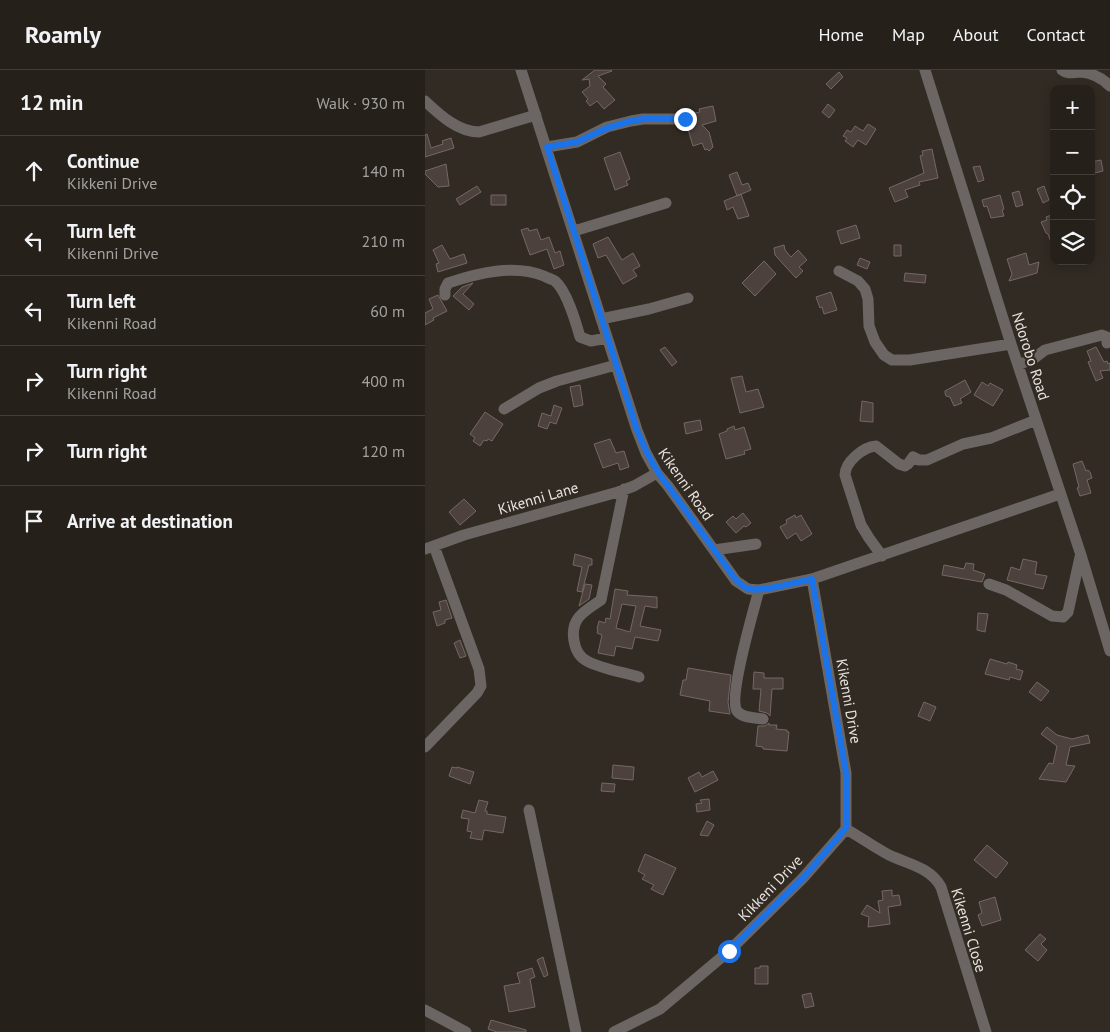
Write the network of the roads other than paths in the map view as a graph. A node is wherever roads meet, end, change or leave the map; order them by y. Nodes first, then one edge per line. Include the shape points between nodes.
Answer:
1 (521, 70) edge
2 (925, 70) edge
3 (1062, 70) edge
4 (1110, 86) edge
5 (425, 101) edge
6 (536, 115) junction
7 (685, 119) dead end
8 (547, 147) junction
9 (666, 203) dead end
10 (574, 231) junction
11 (839, 271) dead end
12 (445, 295) dead end
13 (688, 298) dead end
14 (601, 319) junction
15 (607, 338) junction
16 (1107, 343) dead end
17 (1011, 344) junction
18 (616, 365) junction
19 (1018, 365) junction
20 (504, 409) dead end
21 (1035, 420) junction
22 (657, 474) junction
23 (624, 489) junction
24 (1060, 494) junction
25 (756, 544) dead end
26 (430, 548) edge
27 (714, 550) junction
28 (882, 556) junction
29 (1081, 556) junction
30 (812, 579) junction
31 (989, 584) dead end
32 (759, 590) junction
33 (1109, 645) edge
34 (639, 677) dead end
35 (763, 719) dead end
36 (425, 747) edge
37 (529, 810) dead end
38 (846, 828) junction
39 (425, 1010) edge
40 (466, 1032) edge
41 (576, 1032) edge
42 (614, 1032) edge
43 (985, 1032) edge

1 - 6 street, Kikenni Road
2 - 17 street, Ndorobo Road
3 - 4 street via 1094,74
5 - 6 street via 443,117 472,132
6 - 8 street, Kikenni Road
7 - 8 street via 631,121 577,142
8 - 10 street, Kikenni Road
9 - 10 street
10 - 14 street, Kikenni Road
11 - 17 street via 858,281 865,289 869,326 875,342 892,360
12 - 15 street via 448,283 472,276 517,270 540,275 555,281 567,300 580,338 591,341
13 - 14 street via 649,310
14 - 15 street, Kikenni Road
15 - 18 street, Kikenni Road
16 - 19 street via 1107,337 1102,335 1045,350
17 - 19 street, Ndorobo Road
18 - 20 street via 539,388
18 - 22 street, Kikenni Road via 637,430
19 - 21 street, Ndorobo Road
21 - 24 street, Ndorobo Road
21 - 28 street via 991,438 963,444 927,460 913,457 905,466 873,446 848,463 845,475 861,525
22 - 23 street, Kikenni Lane
22 - 27 street, Kikenni Road
23 - 26 street, Kikenni Lane via 473,532
23 - 34 street via 601,600 579,617 574,634 576,647 588,662
24 - 28 street
24 - 29 street, Ndorobo Road
25 - 27 street
26 - 36 street via 479,669 481,686
27 - 32 street, Kikenni Road via 742,586
28 - 30 street
29 - 31 street via 1068,612 1063,617 1052,616
29 - 33 street, Ndorobo Road
30 - 32 street
30 - 38 street, Kikenni Drive via 846,773
32 - 35 street via 738,675 735,702 738,712
37 - 41 street
38 - 42 street, Kikkeni Drive via 803,878 729,951 660,1010
38 - 43 street, Kikenni Close via 890,855 922,868 937,881
39 - 40 street

